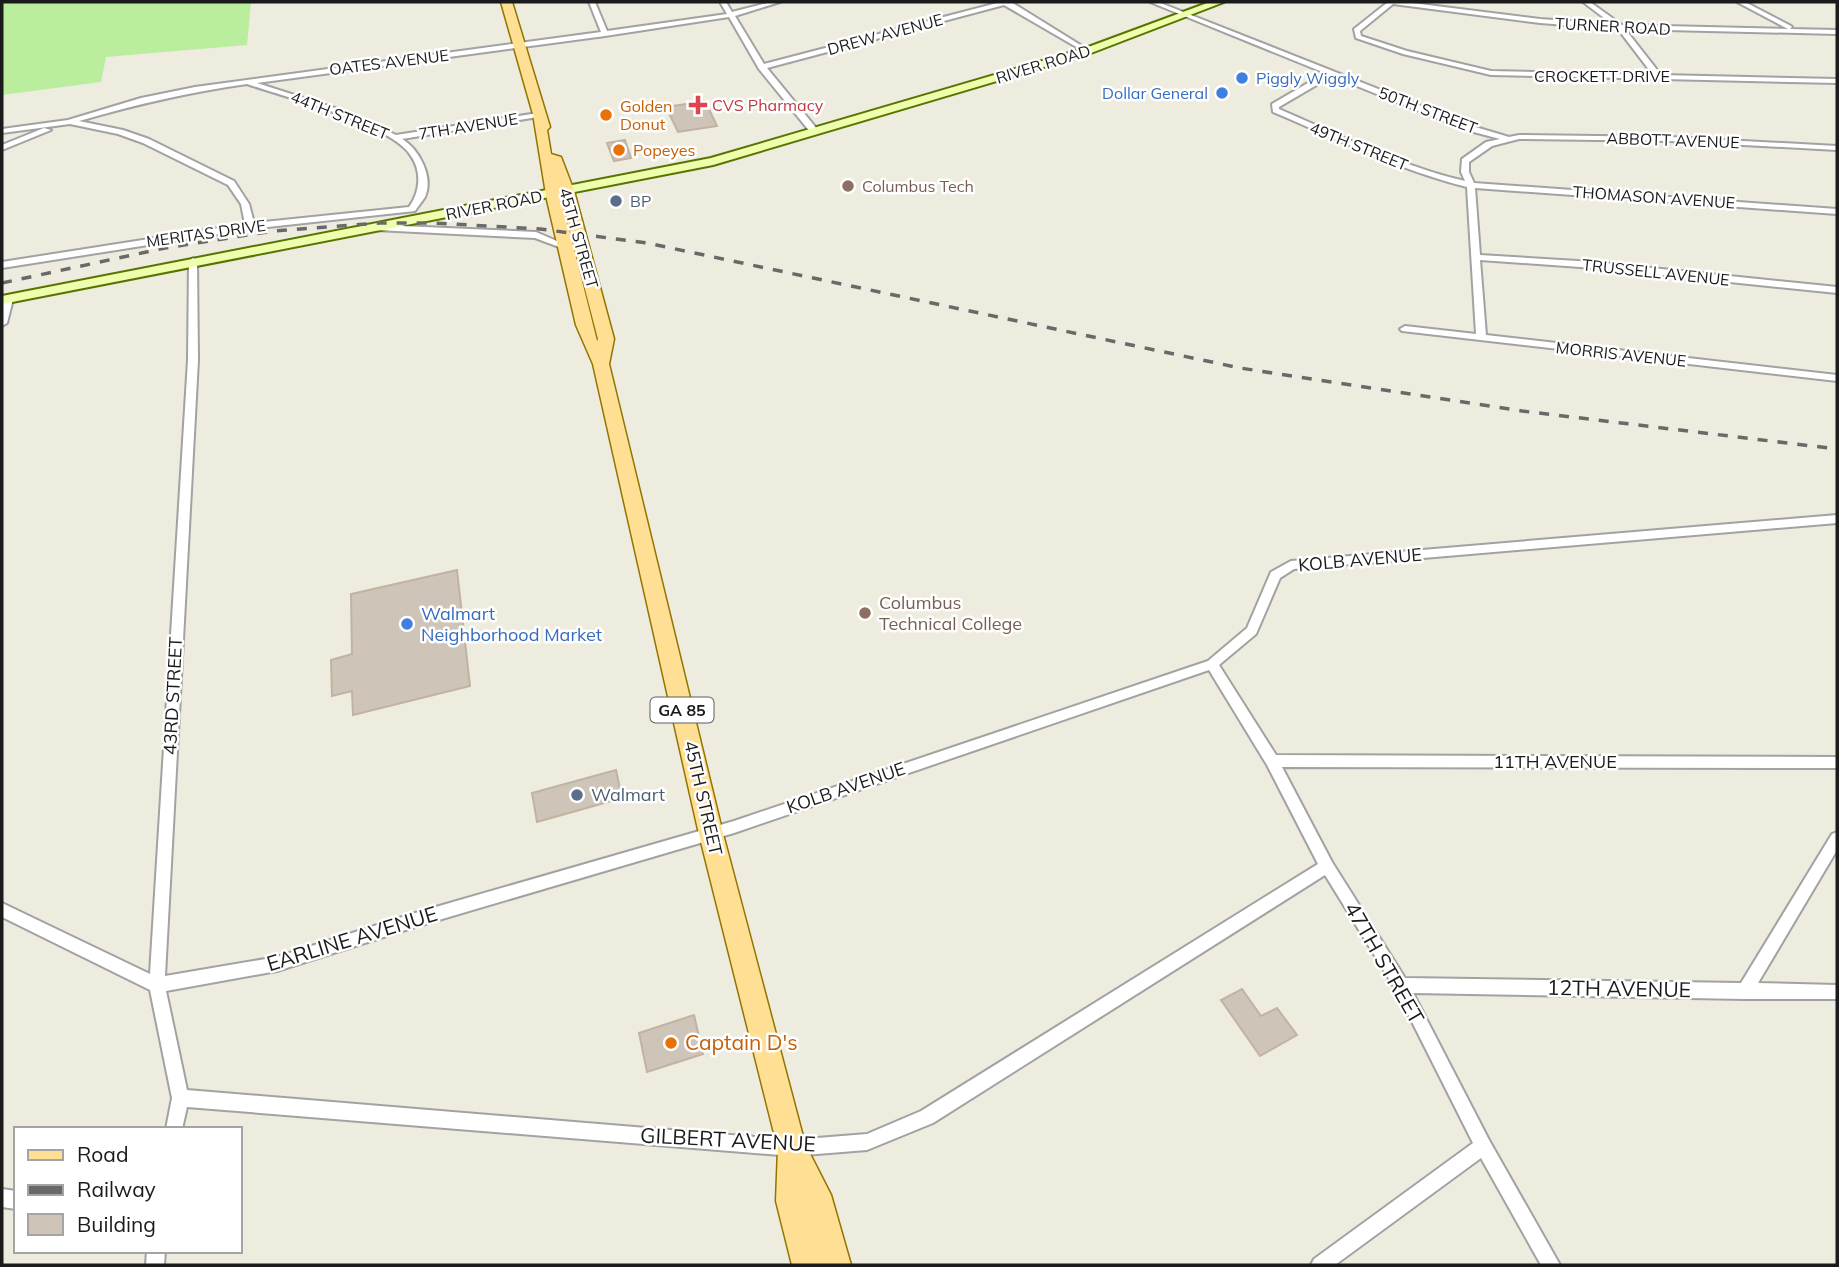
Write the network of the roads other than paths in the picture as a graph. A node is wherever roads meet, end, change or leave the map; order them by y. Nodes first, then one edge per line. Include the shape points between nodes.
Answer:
1 (506, 2) edge
2 (593, 2) edge
3 (723, 2) edge
4 (777, 2) edge
5 (1006, 2) edge
6 (1153, 2) edge
7 (1219, 2) edge
8 (1391, 2) edge
9 (1586, 2) edge
10 (1740, 2) edge
11 (730, 15) junction
12 (1185, 16) junction
13 (1620, 27) junction
14 (1794, 29) junction
15 (1837, 32) edge
16 (605, 34) junction
17 (518, 46) junction
18 (1087, 51) junction
19 (762, 67) junction
20 (1331, 73) junction
21 (1659, 76) junction
22 (244, 81) junction
23 (1837, 81) edge
24 (538, 115) junction
25 (69, 122) junction
26 (2, 131) edge
27 (814, 131) junction
28 (397, 137) junction
29 (1508, 139) junction
30 (2, 148) edge
31 (1837, 148) edge
32 (1471, 185) junction
33 (559, 193) junction
34 (412, 209) joint
35 (1837, 211) edge
36 (250, 226) junction
37 (379, 228) junction
38 (562, 245) junction
39 (1475, 257) junction
40 (193, 261) junction
41 (2, 265) edge
42 (1837, 290) edge
43 (5, 299) edge
44 (2, 323) edge
45 (1405, 329) dead end
46 (1481, 338) junction
47 (601, 364) junction
48 (1837, 378) edge
49 (1837, 520) edge
50 (1212, 664) junction
51 (1272, 761) junction
52 (1837, 762) edge
53 (711, 834) junction
54 (1837, 838) edge
55 (1327, 866) junction
56 (2, 910) edge
57 (157, 985) junction
58 (1401, 985) junction
59 (1744, 992) junction
60 (1837, 992) edge
61 (180, 1098) junction
62 (174, 1127) edge
63 (1483, 1146) junction
64 (792, 1148) junction
65 (807, 1265) edge
66 (836, 1265) edge
67 (1320, 1265) edge
68 (1551, 1265) edge

1 - 17 main road, 45TH STREET / GA 85
2 - 16 street
3 - 11 street
4 - 11 street, OATES AVENUE
5 - 18 street
5 - 19 street, DREW AVENUE
6 - 12 street, 50TH STREET
7 - 12 main road, RIVER ROAD
8 - 13 street, TURNER ROAD
8 - 21 street, CROCKETT DRIVE via 1356,30 1358,37 1491,73
9 - 13 street
10 - 14 street
11 - 16 street, OATES AVENUE
11 - 19 street
12 - 18 main road, RIVER ROAD
12 - 20 street, 50TH STREET
13 - 14 street, TURNER ROAD
13 - 21 street
14 - 15 street, TURNER ROAD
16 - 17 street, OATES AVENUE
17 - 22 street, OATES AVENUE
17 - 24 main road, 45TH STREET / GA 85
18 - 27 main road, RIVER ROAD
19 - 27 street
20 - 29 street, 50TH STREET
20 - 32 street, 49TH STREET via 1275,106 1276,110 1393,161
21 - 23 street, CROCKETT DRIVE
22 - 25 street, OATES AVENUE via 144,100
22 - 28 street, 44TH STREET via 341,112
24 - 28 street, 7TH AVENUE
24 - 33 main road, 45TH STREET / GA 85
25 - 26 street, OATES AVENUE
25 - 30 street
25 - 36 street via 146,141 231,183 245,204
27 - 33 main road, RIVER ROAD via 713,161
28 - 34 street, 44TH STREET via 413,153 420,171 421,195
29 - 31 street, ABBOTT AVENUE via 1670,139
29 - 32 street via 1489,144 1465,161
32 - 35 street, THOMASON AVENUE
32 - 39 street
33 - 37 main road, RIVER ROAD
33 - 38 main road, 45TH STREET / GA 85
33 - 47 main road, 45TH STREET / GA 85 via 606,339
34 - 36 street, MERITAS DRIVE
36 - 41 street, MERITAS DRIVE
37 - 38 street via 536,235
37 - 40 main road, RIVER ROAD
38 - 47 main road, 45TH STREET / GA 85 via 588,343
39 - 42 street, TRUSSELL AVENUE
39 - 46 street
40 - 43 main road, RIVER ROAD
40 - 57 street, 43RD STREET via 193,360
43 - 44 street
45 - 46 street, MORRIS AVENUE
46 - 48 street, MORRIS AVENUE
47 - 53 main road, 45TH STREET / GA 85
49 - 50 street, KOLB AVENUE via 1291,565 1275,575 1252,631
50 - 51 street, 47TH STREET
50 - 53 street, KOLB AVENUE
51 - 52 street, 11TH AVENUE
51 - 55 street, 47TH STREET
53 - 57 street, EARLINE AVENUE via 415,919 277,964
53 - 64 main road, 45TH STREET / GA 85
54 - 59 street
55 - 58 street, 47TH STREET
55 - 64 street, GILBERT AVENUE via 927,1117 867,1142
56 - 57 street
57 - 61 street, 43RD STREET
58 - 59 street, 12TH AVENUE
58 - 63 street, 47TH STREET
59 - 60 street, 12TH AVENUE
61 - 62 street, 43RD STREET
61 - 64 street, GILBERT AVENUE
63 - 67 street
63 - 68 street, 47TH STREET
64 - 65 main road, 45TH STREET / GA 85 via 791,1200
64 - 66 main road, 45TH STREET / GA 85 via 816,1195

